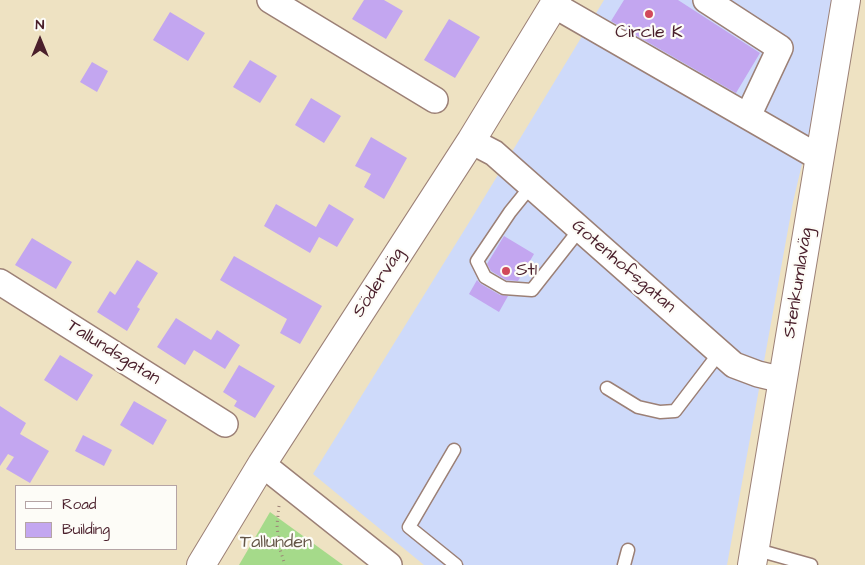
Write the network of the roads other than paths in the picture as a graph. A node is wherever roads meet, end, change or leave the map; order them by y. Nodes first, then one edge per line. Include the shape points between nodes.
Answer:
1 (270, 0) edge
2 (706, 0) edge
3 (846, 0) edge
4 (556, 3) edge
5 (436, 100) dead end
6 (748, 116) junction
7 (471, 141) junction
8 (820, 158) junction
9 (531, 186) junction
10 (580, 229) junction
11 (0, 282) edge
12 (720, 352) junction
13 (783, 380) junction
14 (607, 388) dead end
15 (225, 424) dead end
16 (454, 450) dead end
17 (271, 473) junction
18 (628, 550) dead end
19 (753, 557) edge
20 (201, 565) edge
21 (389, 565) edge
22 (456, 565) edge
23 (624, 565) edge
24 (811, 565) edge

1 - 5 street
2 - 6 street via 780,48
3 - 8 main road, Stenkumlaväg
4 - 6 street
4 - 7 main road, Söderväg
6 - 8 street
7 - 9 street, Gotenhofsgatan via 494,153
7 - 17 main road, Söderväg
8 - 13 main road, Stenkumlaväg
9 - 10 street, Gotenhofsgatan
9 - 10 lane via 477,261 485,277 504,288 532,290
10 - 12 street, Gotenhofsgatan
11 - 15 street, Tallundsgatan
12 - 13 street, Gotenhofsgatan via 734,365
12 - 14 lane via 675,411 660,412 638,407
13 - 19 main road, Stenkumlaväg
16 - 22 lane via 409,526
17 - 20 main road, Söderväg
17 - 21 street
18 - 23 lane
19 - 24 lane

